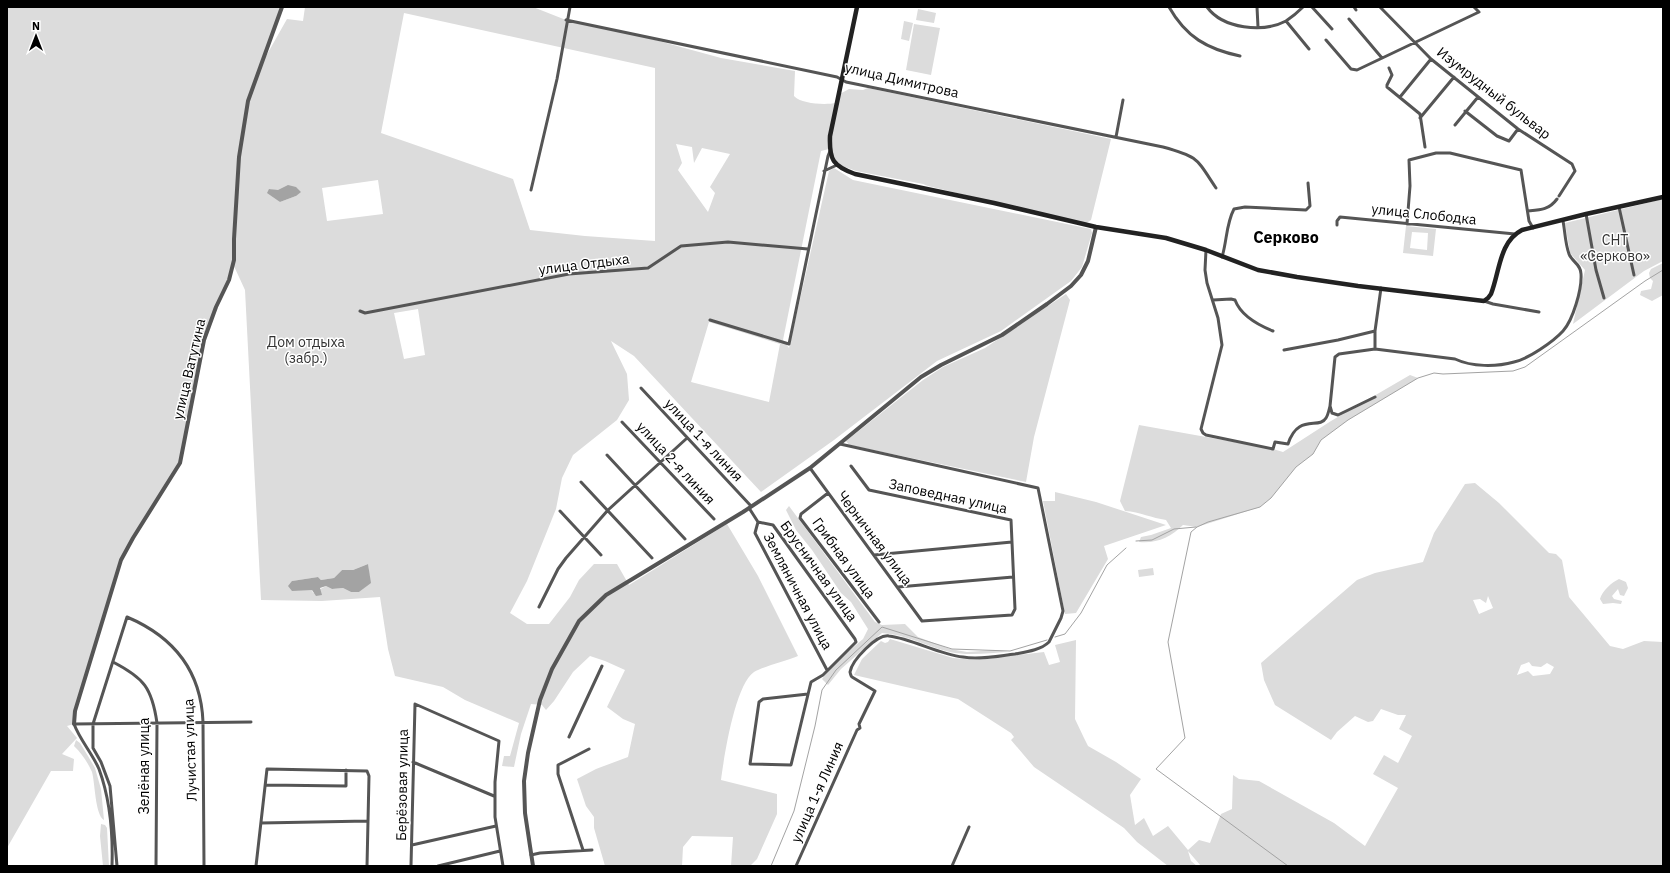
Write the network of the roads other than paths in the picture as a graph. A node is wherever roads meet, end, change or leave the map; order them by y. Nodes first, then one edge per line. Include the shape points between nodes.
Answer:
1 (282, 7) edge
2 (570, 7) edge
3 (857, 7) edge
4 (1169, 7) edge
5 (1207, 7) edge
6 (1257, 7) edge
7 (1303, 7) edge
8 (1312, 7) edge
9 (1380, 7) edge
10 (1474, 7) edge
11 (1349, 19) dead end
12 (566, 20) junction
13 (1286, 21) junction
14 (1258, 27) junction
15 (1332, 29) dead end
16 (1326, 40) dead end
17 (1414, 42) junction
18 (1309, 48) dead end
19 (1240, 56) dead end
20 (1382, 58) junction
21 (1431, 59) junction
22 (1389, 68) dead end
23 (1454, 77) junction
24 (842, 81) junction
25 (1478, 96) junction
26 (1400, 97) junction
27 (1123, 100) dead end
28 (1465, 111) junction
29 (1420, 118) junction
30 (1455, 124) dead end
31 (1518, 129) junction
32 (1116, 137) junction
33 (1425, 147) dead end
34 (830, 151) junction
35 (837, 165) junction
36 (824, 171) junction
37 (1308, 183) dead end
38 (1216, 188) dead end
39 (531, 190) dead end
40 (1663, 197) edge
41 (1619, 207) junction
42 (1528, 211) junction
43 (1586, 214) junction
44 (1563, 221) junction
45 (1407, 224) junction
46 (1337, 225) dead end
47 (1096, 227) junction
48 (1532, 228) junction
49 (1514, 234) junction
50 (808, 249) junction
51 (1206, 250) junction
52 (1222, 257) junction
53 (1634, 276) dead end
54 (1381, 288) junction
55 (1604, 298) dead end
56 (1213, 300) junction
57 (1484, 301) junction
58 (360, 311) dead end
59 (1539, 312) dead end
60 (710, 320) dead end
61 (1273, 331) dead end
62 (1375, 331) junction
63 (1375, 349) junction
64 (1284, 350) dead end
65 (641, 388) dead end
66 (1375, 397) dead end
67 (1330, 406) junction
68 (622, 422) dead end
69 (686, 439) junction
70 (840, 444) junction
71 (607, 455) dead end
72 (661, 463) junction
73 (851, 466) dead end
74 (810, 468) junction
75 (580, 482) dead end
76 (635, 486) junction
77 (828, 493) junction
78 (750, 507) junction
79 (608, 510) junction
80 (560, 511) dead end
81 (714, 519) dead end
82 (758, 522) junction
83 (585, 537) junction
84 (684, 539) dead end
85 (1012, 542) junction
86 (601, 555) dead end
87 (874, 555) junction
88 (652, 558) dead end
89 (1014, 577) junction
90 (898, 587) junction
91 (539, 608) dead end
92 (922, 620) joint
93 (878, 622) dead end
94 (113, 662) junction
95 (602, 666) dead end
96 (827, 670) junction
97 (808, 694) junction
98 (156, 722) junction
99 (203, 722) junction
100 (251, 722) dead end
101 (74, 724) junction
102 (93, 724) junction
103 (569, 736) dead end
104 (589, 749) dead end
105 (413, 762) junction
106 (346, 770) junction
107 (266, 785) junction
108 (494, 796) junction
109 (368, 822) junction
110 (261, 823) junction
111 (496, 826) junction
112 (969, 827) dead end
113 (412, 845) junction
114 (583, 850) junction
115 (592, 850) dead end
116 (500, 851) junction
117 (531, 855) junction
118 (112, 866) edge
119 (117, 866) edge
120 (156, 866) edge
121 (204, 866) edge
122 (256, 866) edge
123 (367, 866) edge
124 (411, 866) edge
125 (438, 866) edge
126 (503, 866) edge
127 (533, 866) edge
128 (796, 866) edge
129 (952, 866) edge

1 - 101 street, улица Ватутина via 248,101 239,157 234,260 229,280 204,340 180,463 121,560 76,707
2 - 12 street
3 - 24 main road
4 - 19 street via 1189,34 1204,45
5 - 14 street via 1228,22 1243,27
6 - 14 street
7 - 13 street
8 - 15 street
9 - 17 street, Изумрудный бульвар
10 - 17 street via 1478,12
11 - 20 street
12 - 24 street, улица Димитрова via 837,77
12 - 39 street via 556,79
13 - 14 street
13 - 18 street
16 - 20 street via 1354,70
17 - 20 street
17 - 21 street, Изумрудный бульвар
21 - 23 street, Изумрудный бульвар
21 - 26 street
22 - 26 street via 1392,76 1387,85
23 - 25 street, Изумрудный бульвар
23 - 29 street
24 - 32 street, улица Димитрова
24 - 34 main road via 830,136
25 - 28 street
25 - 31 street, Изумрудный бульвар
26 - 29 street via 1420,114
27 - 32 street
28 - 30 street
28 - 31 street via 1497,136 1509,140
29 - 33 street
31 - 42 street, Изумрудный бульвар via 1574,165 1575,171 1552,206
32 - 38 street, улица Димитрова via 1163,147 1193,157
34 - 35 main road
34 - 36 street
35 - 36 street
35 - 47 main road via 855,174
36 - 50 street
37 - 52 street via 1310,206 1306,210 1245,206 1234,210 1229,220
40 - 41 main road
41 - 43 main road
41 - 53 street
42 - 45 street via 1521,170 1436,152 1409,160
42 - 48 street
43 - 44 main road
43 - 55 street
44 - 48 main road
44 - 63 street via 1569,255 1580,268 1581,275 1571,318 1562,332 1543,347 1514,362 1478,365 1454,359
45 - 46 street, улица Слободка via 1340,217
45 - 49 street, улица Слободка
47 - 51 main road via 1166,238
47 - 70 street via 1088,261 1081,276 1071,286 1002,335 921,377
48 - 49 main road
49 - 57 main road via 1506,244 1491,294
50 - 58 street, улица Отдыха via 728,242 681,246 648,268 569,274 365,313
50 - 60 street via 790,344
51 - 52 main road
51 - 56 street via 1205,270
52 - 54 main road via 1266,272
54 - 57 main road
54 - 62 street
56 - 61 street via 1235,300 1242,313 1259,326
56 - 67 street via 1222,345 1203,433 1273,448 1275,442 1288,444 1292,433 1304,424 1326,419
57 - 59 street
62 - 63 street
62 - 64 street
63 - 67 street via 1335,356
65 - 69 street, улица 1-я линия
66 - 67 street via 1338,415 1332,413
68 - 72 street, улица 2-я линия
69 - 72 street
69 - 78 street, улица 1-я линия
70 - 74 street
70 - 128 street, улица 1-я Линия via 1038,488 1062,608 1061,618 1046,645 1001,656 967,658 890,636 883,636 874,641 854,662 850,672 852,678 875,691
71 - 76 street
72 - 76 street
72 - 81 street, улица 2-я линия
73 - 85 street, Заповедная улица via 869,490 1011,520
74 - 77 street, Черничная улица
74 - 78 street
75 - 79 street
76 - 79 street
76 - 84 street
77 - 87 street, Черничная улица
77 - 93 street, Грибная улица via 801,514 800,518
78 - 82 street, улица 1-я линия
78 - 117 street via 606,595 579,621 552,669 540,700 531,738 524,792 525,822
79 - 83 street
79 - 88 street
80 - 83 street
82 - 96 street, Земляничная улица via 755,533
82 - 96 street, Брусничная улица via 773,525 856,642
83 - 86 street
83 - 91 street via 558,569
85 - 87 street
85 - 89 street, Заповедная улица
87 - 90 street, Черничная улица
89 - 90 street
89 - 92 street, Заповедная улица via 1015,609 1012,615
90 - 92 street, Черничная улица
94 - 98 street, Зелёная улица via 132,672 147,688 154,705
94 - 99 street, Лучистая улица via 127,617 162,635 181,656 196,682 202,704
94 - 102 street
95 - 103 street
96 - 97 street via 811,682
97 - 97 street via 763,699 759,702 750,764 791,765
98 - 99 street
98 - 102 street
98 - 120 street, Зелёная улица
99 - 100 street
99 - 121 street, Лучистая улица
101 - 102 street
101 - 118 street via 98,768 105,788 113,849
102 - 119 street via 93,748 110,786
104 - 114 street via 558,765 558,774
105 - 108 street
105 - 108 street, Берёзовая улица via 414,704 496,739 499,743
105 - 113 street, Берёзовая улица
106 - 107 street via 267,769
106 - 107 street via 346,786
106 - 109 street via 366,771 369,776
107 - 110 street
108 - 111 street
109 - 110 street
109 - 123 street
110 - 122 street
111 - 113 street
111 - 116 street
112 - 129 street
113 - 124 street, Берёзовая улица
114 - 115 street
114 - 117 street
116 - 125 street
116 - 126 street
117 - 127 street

